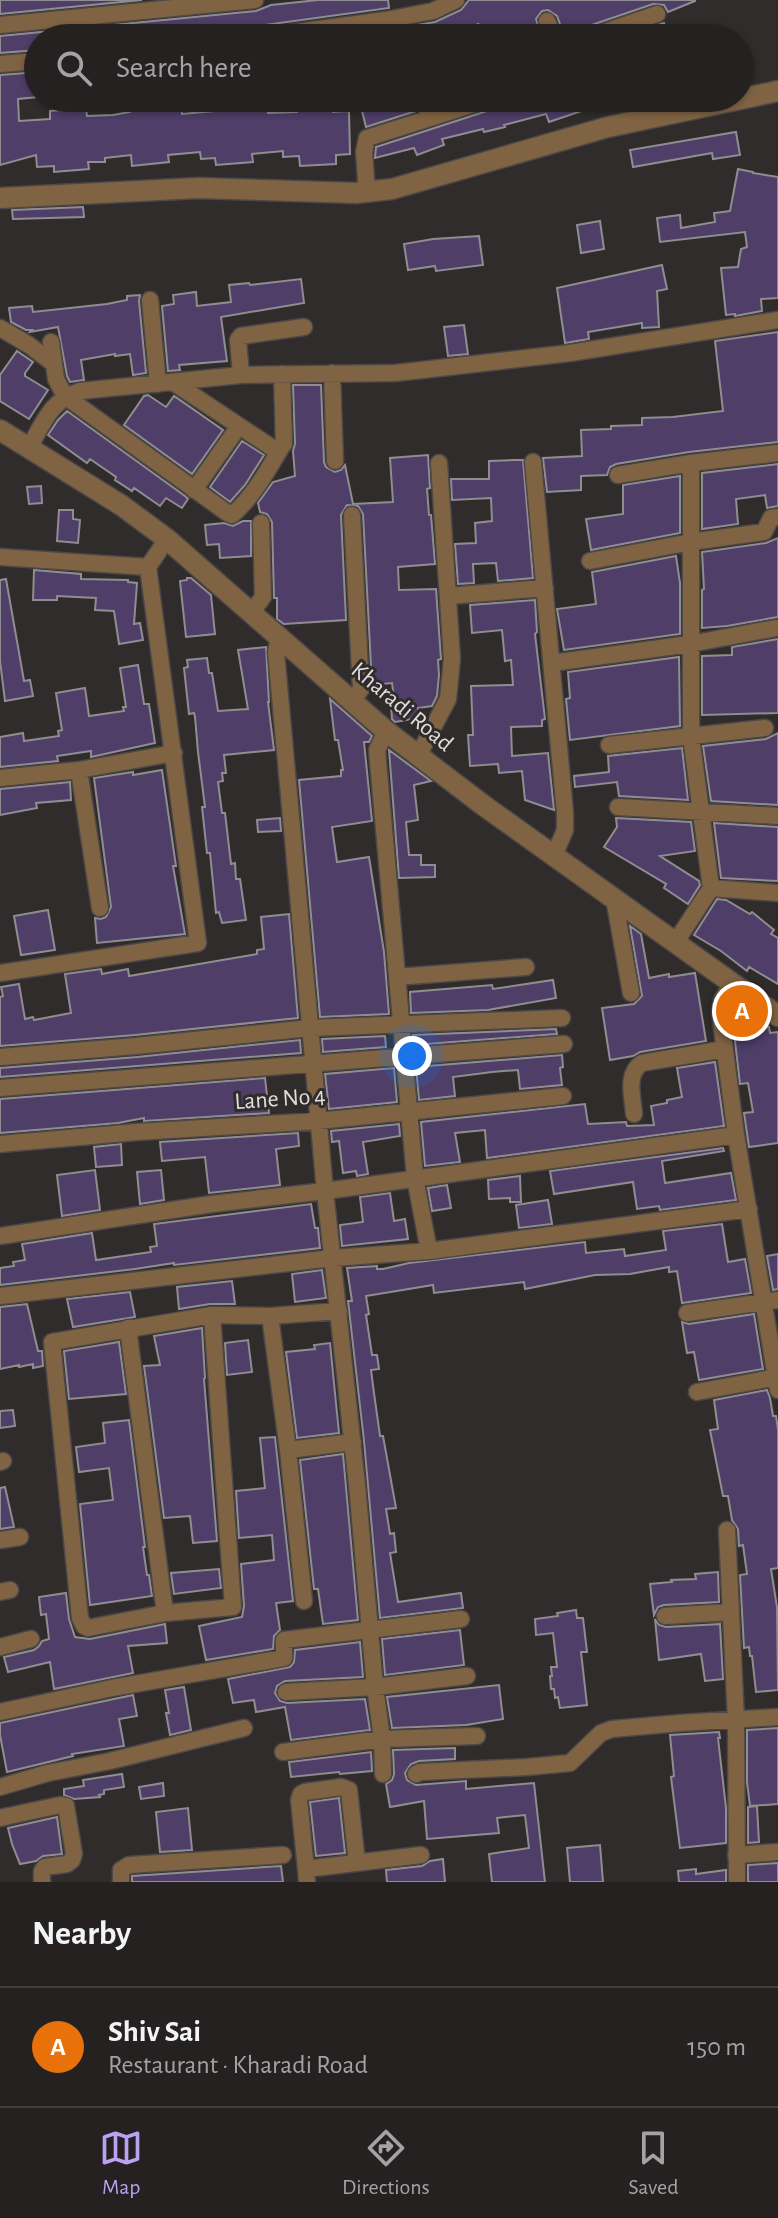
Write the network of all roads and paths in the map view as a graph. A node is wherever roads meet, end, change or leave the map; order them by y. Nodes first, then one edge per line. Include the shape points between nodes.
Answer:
1 (255, 0) edge
2 (456, 0) edge
3 (657, 14) dead end
4 (547, 21) dead end
5 (348, 24) edge
6 (548, 24) edge
7 (628, 24) edge
8 (0, 25) edge
9 (24, 62) edge
10 (0, 64) edge
11 (778, 91) edge
12 (754, 96) edge
13 (427, 112) edge
14 (446, 112) edge
15 (679, 112) edge
16 (429, 117) junction
17 (367, 192) junction
18 (0, 198) edge
19 (150, 300) dead end
20 (778, 320) edge
21 (304, 327) dead end
22 (0, 328) edge
23 (51, 342) dead end
24 (54, 364) junction
25 (332, 373) junction
26 (282, 374) junction
27 (241, 375) junction
28 (166, 383) junction
29 (65, 396) junction
30 (239, 426) junction
31 (0, 430) edge
32 (282, 446) junction
33 (29, 448) junction
34 (778, 453) edge
35 (335, 461) dead end
36 (533, 462) dead end
37 (439, 463) dead end
38 (691, 463) junction
39 (618, 475) dead end
40 (194, 490) junction
41 (352, 515) dead end
42 (778, 517) edge
43 (261, 523) dead end
44 (167, 539) junction
45 (691, 542) junction
46 (0, 557) edge
47 (590, 561) dead end
48 (148, 567) junction
49 (545, 588) junction
50 (448, 596) junction
51 (252, 612) junction
52 (776, 628) dead end
53 (279, 637) junction
54 (690, 644) junction
55 (552, 663) junction
56 (352, 701) junction
57 (765, 728) dead end
58 (386, 731) junction
59 (691, 736) junction
60 (609, 745) dead end
61 (174, 753) junction
62 (418, 756) junction
63 (79, 770) junction
64 (0, 778) edge
65 (618, 807) dead end
66 (700, 811) junction
67 (778, 816) edge
68 (554, 856) junction
69 (711, 888) junction
70 (778, 893) edge
71 (614, 898) junction
72 (100, 908) dead end
73 (675, 943) junction
74 (526, 967) dead end
75 (0, 973) edge
76 (397, 977) junction
77 (732, 983) junction
78 (631, 993) dead end
79 (778, 1016) edge
80 (562, 1018) dead end
81 (401, 1023) junction
82 (310, 1028) junction
83 (564, 1044) dead end
84 (725, 1049) junction
85 (404, 1056) junction
86 (0, 1057) edge
87 (313, 1065) junction
88 (0, 1088) edge
89 (563, 1096) dead end
90 (410, 1111) junction
91 (634, 1114) dead end
92 (318, 1121) junction
93 (736, 1135) junction
94 (0, 1144) edge
95 (415, 1178) junction
96 (325, 1191) junction
97 (749, 1209) junction
98 (0, 1236) edge
99 (429, 1251) junction
100 (333, 1258) junction
101 (0, 1296) edge
102 (771, 1301) edge
103 (339, 1311) junction
104 (687, 1313) dead end
105 (212, 1315) junction
106 (270, 1316) junction
107 (128, 1328) junction
108 (777, 1382) edge
109 (697, 1392) dead end
110 (353, 1442) junction
111 (288, 1450) junction
112 (727, 1530) dead end
113 (20, 1537) dead end
114 (0, 1540) edge
115 (304, 1601) dead end
116 (731, 1612) junction
117 (165, 1613) junction
118 (665, 1616) dead end
119 (461, 1619) dead end
120 (370, 1628) junction
121 (31, 1639) dead end
122 (0, 1647) edge
123 (467, 1676) dead end
124 (375, 1687) junction
125 (286, 1692) dead end
126 (0, 1712) edge
127 (778, 1717) edge
128 (736, 1720) junction
129 (244, 1728) dead end
130 (477, 1736) dead end
131 (382, 1739) junction
132 (283, 1752) dead end
133 (383, 1774) dead end
134 (416, 1774) dead end
135 (0, 1787) edge
136 (0, 1818) edge
137 (778, 1852) edge
138 (283, 1855) dead end
139 (421, 1855) dead end
140 (736, 1855) junction
141 (357, 1863) junction
142 (306, 1876) edge
143 (42, 1882) edge
144 (121, 1882) edge
145 (737, 1882) edge

1 - 8 street
2 - 5 street via 433,11
3 - 7 street
4 - 6 street
9 - 10 street
11 - 12 street
13 - 16 street
14 - 16 street
15 - 17 street
16 - 17 street via 367,138
17 - 18 street via 198,188
19 - 28 street
20 - 25 street via 541,357 395,373
21 - 27 street via 241,336
22 - 24 street
23 - 24 street
24 - 29 street
25 - 26 street
25 - 35 street
26 - 27 street
26 - 32 street
27 - 28 street
28 - 29 street
28 - 30 street
29 - 33 street via 52,406
29 - 40 street
30 - 32 street via 274,449
30 - 40 street
31 - 33 street, Kharadi Road
32 - 40 street via 232,515
33 - 44 street, Kharadi Road
34 - 38 street
36 - 49 street
37 - 50 street
38 - 39 street
38 - 45 street
41 - 56 street via 361,689
42 - 45 street via 771,518 764,532
43 - 51 street via 263,597
44 - 48 street
44 - 51 street, Kharadi Road
45 - 47 street
45 - 54 street
46 - 48 street
48 - 61 street
49 - 50 street
49 - 55 street
50 - 62 street via 448,699
51 - 53 street, Kharadi Road
52 - 54 street
53 - 56 street, Kharadi Road
53 - 82 street via 276,652
54 - 55 street
54 - 59 street
55 - 68 street via 565,813 565,830
56 - 58 street, Kharadi Road
57 - 59 street
58 - 62 street, Kharadi Road
58 - 76 street via 377,750
59 - 60 street
59 - 66 street
61 - 63 street
61 - 75 street via 198,943
62 - 68 street, Kharadi Road
63 - 64 street
63 - 72 street
65 - 66 street
66 - 67 street
66 - 69 street
68 - 71 street, Kharadi Road
69 - 70 street
69 - 73 street
71 - 73 street, Kharadi Road
71 - 78 street
73 - 77 street, Kharadi Road
74 - 76 street
76 - 81 street
77 - 79 street, Kharadi Road
77 - 84 street via 720,1013
80 - 81 street
81 - 82 street
81 - 85 street
82 - 86 street
82 - 87 street
83 - 85 street
84 - 91 street via 636,1067 631,1081
84 - 93 street
85 - 87 street
85 - 90 street
87 - 88 street
87 - 92 street
89 - 90 street, Lane No 4
90 - 92 street, Lane No 4
90 - 95 street
92 - 94 street, Lane No 4
92 - 96 street
93 - 95 street
93 - 97 street
95 - 96 street
95 - 99 street
96 - 98 street
96 - 100 street
97 - 99 street
97 - 102 street
99 - 100 street
100 - 101 street
100 - 103 street
102 - 104 street
102 - 108 street
103 - 106 street
103 - 110 street
105 - 106 street
105 - 107 street
105 - 117 street via 233,1607
106 - 111 street
107 - 117 street
107 - 117 street via 52,1342 80,1618 88,1628
108 - 109 street
110 - 111 street
110 - 120 street
111 - 115 street
112 - 116 street
113 - 114 street
116 - 118 street
116 - 128 street
119 - 120 street
120 - 124 street
120 - 126 street via 284,1640 284,1658
121 - 122 street
123 - 124 street
124 - 125 street
124 - 131 street
127 - 128 street
128 - 134 street via 612,1729 570,1763
128 - 140 street
129 - 135 street
130 - 131 street
131 - 132 street
131 - 133 street
136 - 143 street via 66,1806 74,1854 67,1864 45,1867
137 - 140 street
138 - 144 street via 129,1865 121,1870
139 - 141 street
140 - 145 street
141 - 142 street
141 - 142 street via 349,1790 305,1792 299,1800

